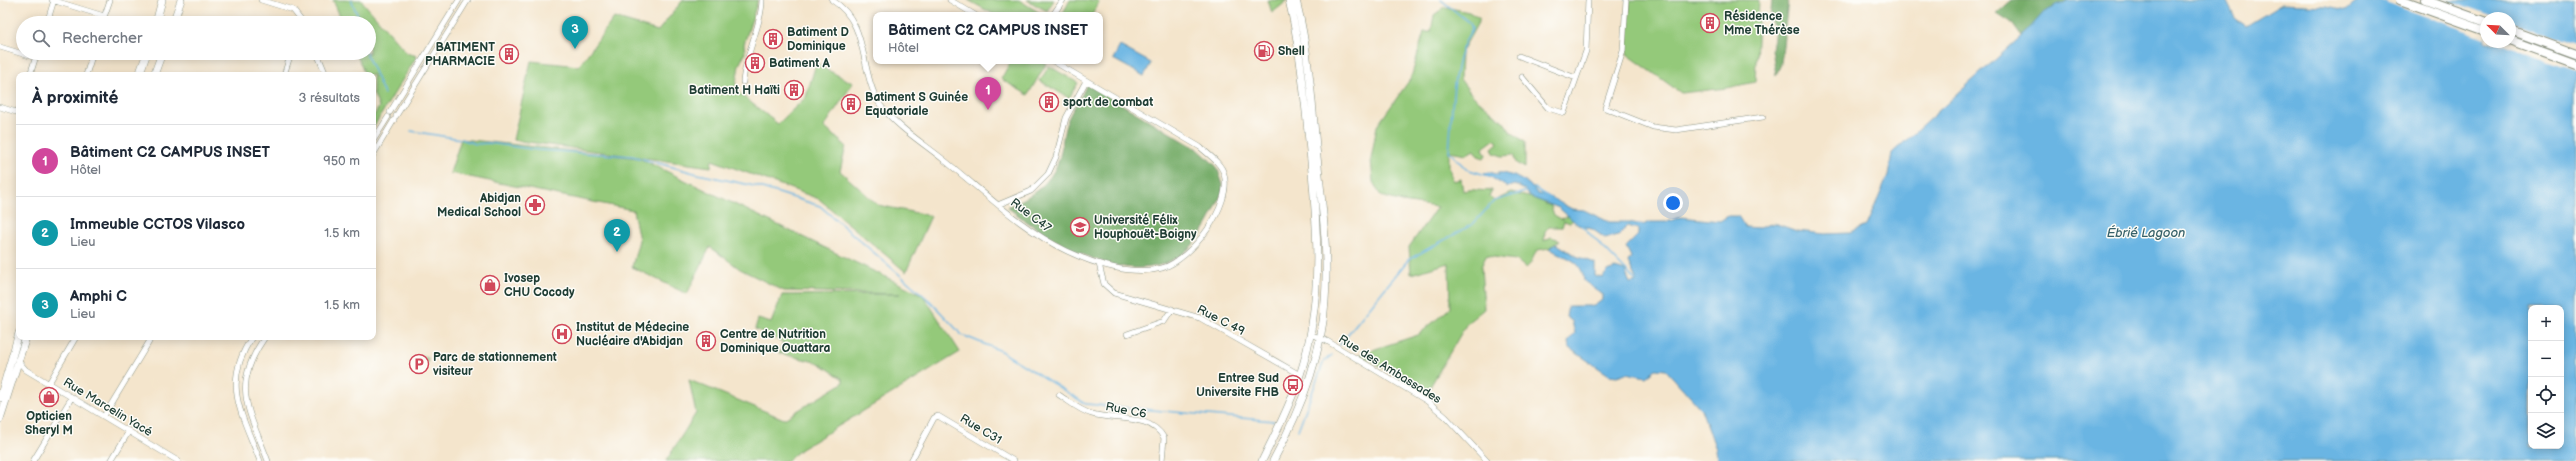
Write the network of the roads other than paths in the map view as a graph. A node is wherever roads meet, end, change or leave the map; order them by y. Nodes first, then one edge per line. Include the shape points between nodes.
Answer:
1 (53, 0) edge
2 (110, 0) edge
3 (162, 0) edge
4 (180, 0) edge
5 (261, 0) edge
6 (459, 0) edge
7 (468, 0) edge
8 (762, 0) edge
9 (832, 0) edge
10 (952, 0) edge
11 (1063, 0) edge
12 (1289, 0) edge
13 (1296, 0) edge
14 (1588, 0) edge
15 (1626, 0) edge
16 (2400, 0) edge
17 (2425, 0) edge
18 (970, 12) edge
19 (1056, 12) edge
20 (49, 16) edge
21 (104, 16) joint
22 (158, 16) edge
23 (174, 16) edge
24 (297, 16) edge
25 (2480, 20) edge
26 (2480, 29) edge
27 (2516, 32) edge
28 (2516, 42) edge
29 (0, 47) edge
30 (16, 51) edge
31 (2576, 54) edge
32 (1519, 56) dead end
33 (36, 60) edge
34 (91, 60) edge
35 (144, 60) edge
36 (159, 60) edge
37 (289, 60) edge
38 (320, 60) edge
39 (1058, 64) edge
40 (2576, 64) edge
41 (31, 72) edge
42 (87, 72) edge
43 (140, 72) edge
44 (155, 72) edge
45 (285, 72) edge
46 (325, 72) edge
47 (1522, 77) dead end
48 (1576, 78) junction
49 (1086, 81) junction
50 (743, 82) dead end
51 (402, 94) junction
52 (408, 97) junction
53 (0, 107) edge
54 (16, 110) edge
55 (388, 117) junction
56 (1763, 118) dead end
57 (394, 120) junction
58 (376, 136) edge
59 (376, 150) edge
60 (1000, 204) junction
61 (1099, 264) junction
62 (1172, 309) junction
63 (1127, 334) dead end
64 (1310, 334) junction
65 (1320, 338) junction
66 (18, 340) edge
67 (24, 340) edge
68 (74, 340) edge
69 (250, 340) edge
70 (263, 340) edge
71 (149, 342) dead end
72 (14, 359) junction
73 (12, 367) junction
74 (26, 370) junction
75 (1300, 375) junction
76 (49, 383) junction
77 (1059, 395) dead end
78 (72, 397) junction
79 (0, 398) edge
80 (104, 416) junction
81 (0, 419) edge
82 (129, 431) junction
83 (33, 461) edge
84 (111, 461) edge
85 (178, 461) edge
86 (260, 461) edge
87 (268, 461) edge
88 (910, 461) edge
89 (1014, 461) edge
90 (1162, 461) edge
91 (1262, 461) edge
92 (1272, 461) edge
93 (1487, 461) edge

1 - 20 street
1 - 21 street
2 - 21 street
3 - 22 main road
4 - 23 main road
5 - 24 street via 293,10
6 - 51 street
7 - 52 street
8 - 50 street via 751,48 744,65
9 - 60 street, Rue C47 via 847,13 857,29 872,87 886,112
10 - 18 street
11 - 19 street
12 - 64 main road via 1301,64 1315,211 1315,301
13 - 65 main road via 1311,91 1323,218 1326,288
14 - 48 street via 1587,44
15 - 56 street via 1623,51 1605,108 1654,127 1676,130
16 - 26 highway
17 - 25 highway
27 - 31 highway
28 - 40 highway
29 - 30 street
32 - 48 street
33 - 41 street
34 - 42 street
35 - 43 main road
36 - 44 main road
37 - 45 street
38 - 46 street
39 - 49 street, Rue C47
47 - 48 street via 1548,108 1561,114 1565,111
49 - 60 street via 1066,118 1056,157 1048,174 1030,191
49 - 61 street, Rue C47 via 1200,147 1220,166 1226,185 1220,205 1189,253 1163,268 1149,270
51 - 52 street
51 - 55 street
52 - 57 street
53 - 54 street
55 - 57 street
55 - 58 street
57 - 59 street
60 - 61 street, Rue C47 via 1052,243
61 - 62 street, Rue C 49 via 1101,277 1109,290
62 - 63 street via 1164,321
62 - 75 street, Rue C 49 via 1200,318
64 - 65 street, Rue des Ambassades
64 - 75 main road
65 - 92 main road via 1300,403
65 - 93 street, Rue des Ambassades via 1427,401 1452,422
66 - 72 main road
67 - 72 main road
68 - 76 street
69 - 86 street via 240,357 235,384 242,415
70 - 87 street via 249,362 245,384 248,408
71 - 80 street
72 - 73 main road
72 - 74 street, Rue Marcelin Yacé
73 - 74 street, Rue Marcelin Yacé
73 - 79 main road
73 - 81 main road
74 - 76 street, Rue Marcelin Yacé
75 - 91 main road
76 - 78 street, Rue Marcelin Yacé
77 - 90 street, Rue C6 via 1094,414 1141,421 1153,426 1164,438
78 - 80 street, Rue Marcelin Yacé
78 - 83 street
80 - 82 street, Rue Marcelin Yacé
82 - 84 street
82 - 85 street, Rue Marcelin Yacé
88 - 89 street, Rue C31 via 937,416

